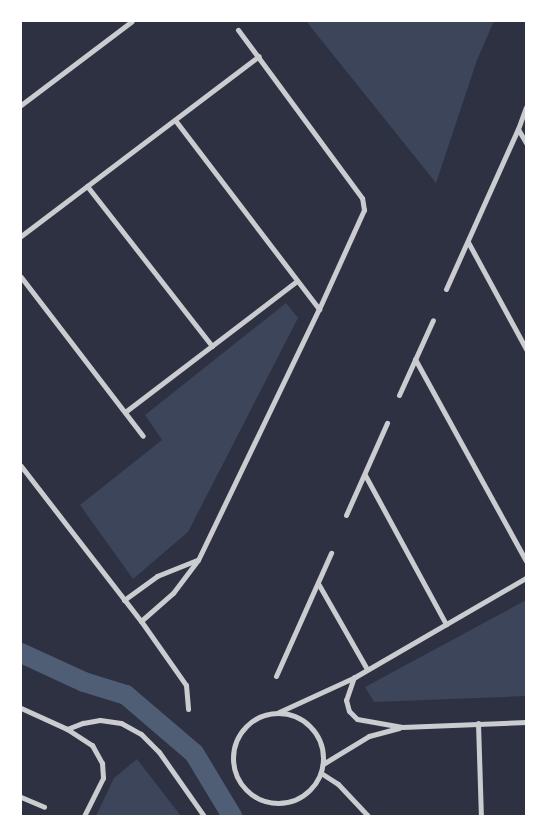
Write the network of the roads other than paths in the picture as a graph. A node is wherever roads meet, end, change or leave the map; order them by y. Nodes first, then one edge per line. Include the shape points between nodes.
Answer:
1 (132, 21) edge
2 (238, 30) dead end
3 (259, 56) junction
4 (21, 105) edge
5 (526, 107) edge
6 (175, 120) junction
7 (518, 129) junction
8 (526, 142) edge
9 (87, 186) junction
10 (21, 236) edge
11 (468, 242) junction
12 (21, 277) edge
13 (297, 281) junction
14 (446, 289) dead end
15 (319, 309) junction
16 (432, 320) dead end
17 (212, 346) junction
18 (526, 349) edge
19 (416, 359) junction
20 (399, 395) dead end
21 (124, 412) junction
22 (387, 423) dead end
23 (143, 436) dead end
24 (21, 466) edge
25 (365, 475) junction
26 (346, 516) dead end
27 (331, 553) dead end
28 (198, 560) junction
29 (526, 561) edge
30 (526, 578) edge
31 (319, 585) junction
32 (124, 600) junction
33 (141, 621) junction
34 (446, 624) junction
35 (367, 669) junction
36 (276, 676) dead end
37 (354, 677) junction
38 (22, 708) edge
39 (188, 709) dead end
40 (279, 712) junction
41 (526, 722) edge
42 (478, 723) junction
43 (402, 727) junction
44 (67, 729) junction
45 (323, 764) junction
46 (321, 773) junction
47 (21, 796) edge
48 (44, 807) dead end
49 (84, 816) edge
50 (204, 816) edge
51 (368, 816) edge
52 (481, 816) edge

1 - 4 street
2 - 3 street
3 - 6 street
3 - 15 street via 362,198 364,210
5 - 7 street
6 - 9 street
6 - 13 street
7 - 8 street
7 - 11 street
9 - 10 street
9 - 17 street
11 - 14 street
11 - 18 street
12 - 21 street
13 - 15 street
13 - 17 street
15 - 28 street
16 - 19 street
17 - 21 street
19 - 20 street
19 - 29 street
21 - 23 street
22 - 25 street
24 - 32 street
25 - 26 street
25 - 34 street
27 - 31 street
28 - 32 street via 157,576
28 - 33 street via 173,594
30 - 34 street
31 - 35 street
31 - 36 street
32 - 33 street
33 - 39 street via 186,685
34 - 35 street
35 - 37 street
37 - 40 street
37 - 43 street via 346,700 349,711 357,719
38 - 44 street
40 - 45 street via 298,717 313,728 322,745
40 - 46 street via 261,716 247,725 238,738 233,754 235,770 242,784 254,796 269,802 285,803 301,798
41 - 42 street
42 - 43 street
42 - 52 street
43 - 45 street via 369,736
44 - 49 street via 92,745 102,763 103,778
44 - 50 street via 83,722 100,720 121,723 141,734 159,752
45 - 46 street
46 - 51 street via 338,784
47 - 48 street

